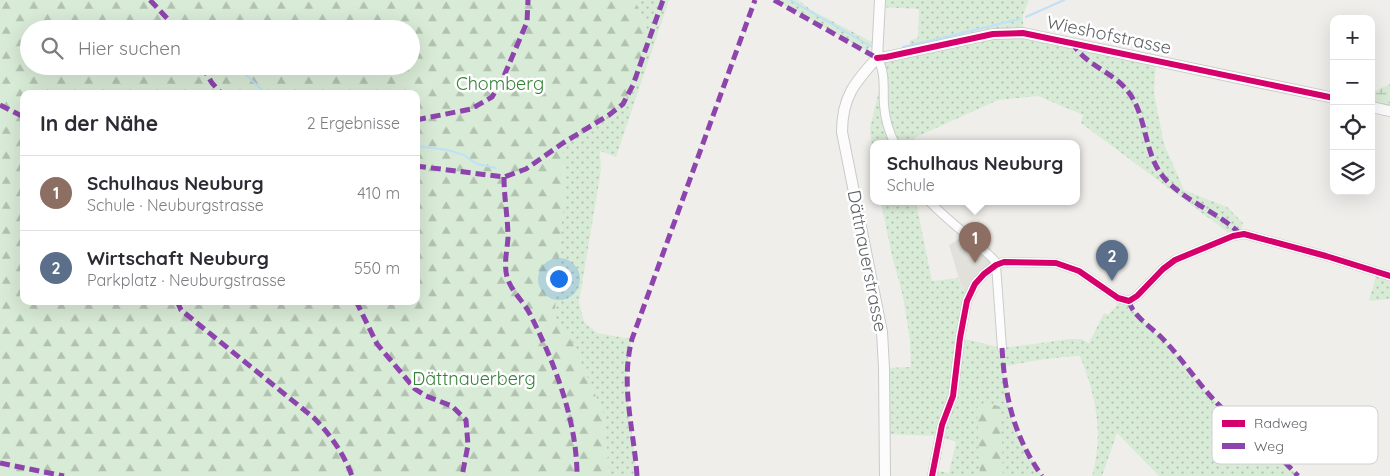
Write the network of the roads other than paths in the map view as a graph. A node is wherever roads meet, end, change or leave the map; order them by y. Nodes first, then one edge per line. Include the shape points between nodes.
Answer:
1 (880, 0) edge
2 (877, 58) junction
3 (1330, 97) edge
4 (1375, 107) edge
5 (1390, 111) edge
6 (893, 140) edge
7 (933, 205) edge
8 (996, 265) junction
9 (1390, 276) edge
10 (1002, 348) dead end
11 (885, 476) edge
12 (932, 476) edge

1 - 2 street
2 - 3 street, Wieshofstrasse via 1000,33 1023,32
2 - 6 street via 883,74 886,121
2 - 11 street, Dättnauerstrasse via 847,97 842,114 842,132 882,332
4 - 5 street
7 - 8 street via 983,249
8 - 9 street via 1004,262 1063,264 1120,299 1129,301 1175,260 1244,234
8 - 10 street
8 - 12 street via 977,280 968,297 952,396 942,425

